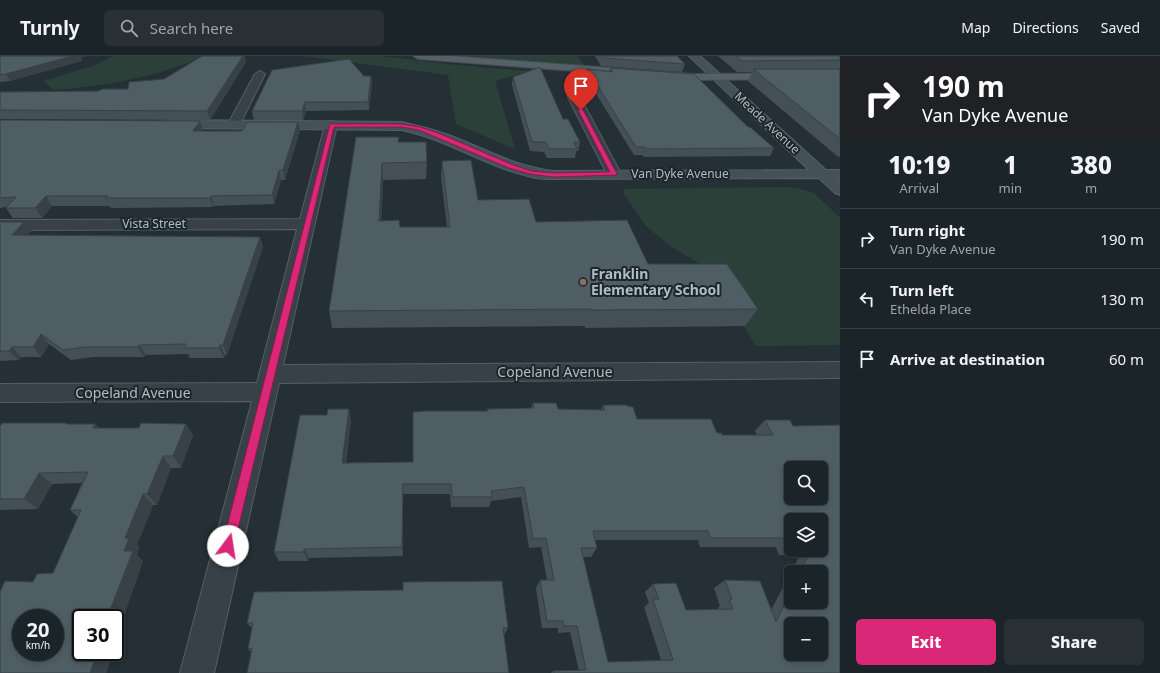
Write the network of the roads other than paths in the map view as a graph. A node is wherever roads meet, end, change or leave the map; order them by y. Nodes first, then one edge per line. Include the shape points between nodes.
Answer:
1 (418, 56) edge
2 (694, 56) edge
3 (260, 74) dead end
4 (840, 76) edge
5 (717, 77) junction
6 (574, 97) dead end
7 (156, 124) edge
8 (234, 124) junction
9 (331, 125) junction
10 (822, 173) junction
11 (614, 174) junction
12 (840, 174) edge
13 (840, 190) edge
14 (307, 224) junction
15 (0, 225) edge
16 (840, 370) edge
17 (268, 383) junction
18 (0, 393) edge
19 (197, 673) edge

1 - 5 main road
2 - 5 street, Meade Avenue
3 - 8 street
4 - 5 main road
5 - 10 street, Meade Avenue
6 - 11 street
7 - 8 street, Van Dyke Avenue
8 - 9 street, Van Dyke Avenue
9 - 11 street, Van Dyke Avenue via 420,128 530,172 553,175
9 - 14 street
10 - 11 street, Van Dyke Avenue
10 - 12 street, Van Dyke Avenue
10 - 13 street, Meade Avenue
14 - 15 street, Vista Street
14 - 17 street
16 - 17 street, Copeland Avenue
17 - 18 street, Copeland Avenue
17 - 19 street

